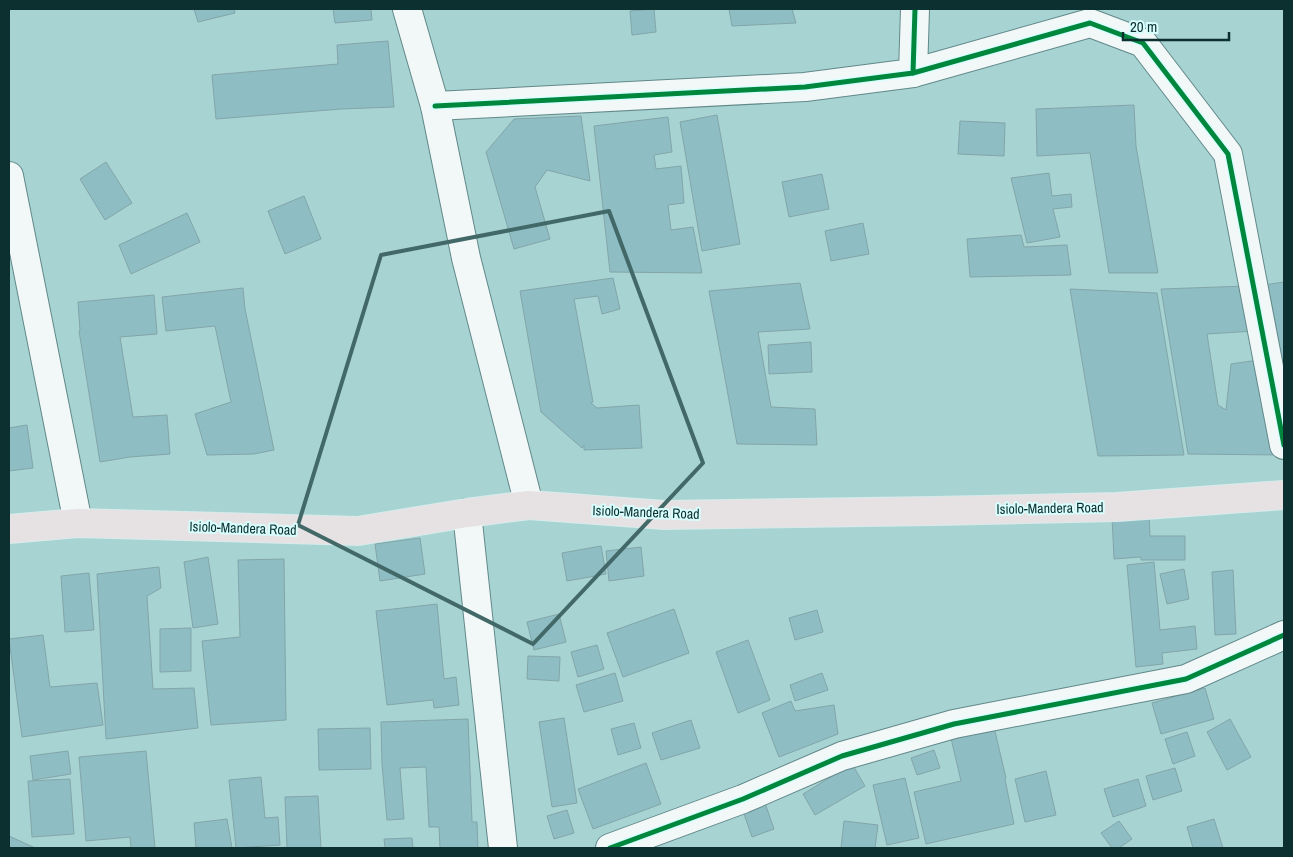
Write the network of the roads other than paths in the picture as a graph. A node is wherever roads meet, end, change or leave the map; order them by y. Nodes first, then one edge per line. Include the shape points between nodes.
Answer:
1 (407, 9) edge
2 (915, 9) edge
3 (913, 73) junction
4 (435, 106) junction
5 (9, 176) edge
6 (1284, 445) edge
7 (1284, 495) edge
8 (529, 505) junction
9 (467, 513) junction
10 (78, 523) junction
11 (9, 529) edge
12 (1284, 635) edge
13 (503, 848) edge
14 (610, 848) edge

1 - 4 street
2 - 3 street
3 - 4 street via 805,87
3 - 6 street via 1090,23 1143,43 1228,154
4 - 8 street via 466,258
5 - 10 street
7 - 8 highway, Isiolo-Mandera Road via 1116,507 664,515
8 - 9 highway, Isiolo-Mandera Road
9 - 10 highway, Isiolo-Mandera Road via 358,531
9 - 13 street
10 - 11 highway, Isiolo-Mandera Road
12 - 14 street via 1186,679 954,724 842,756 743,799

